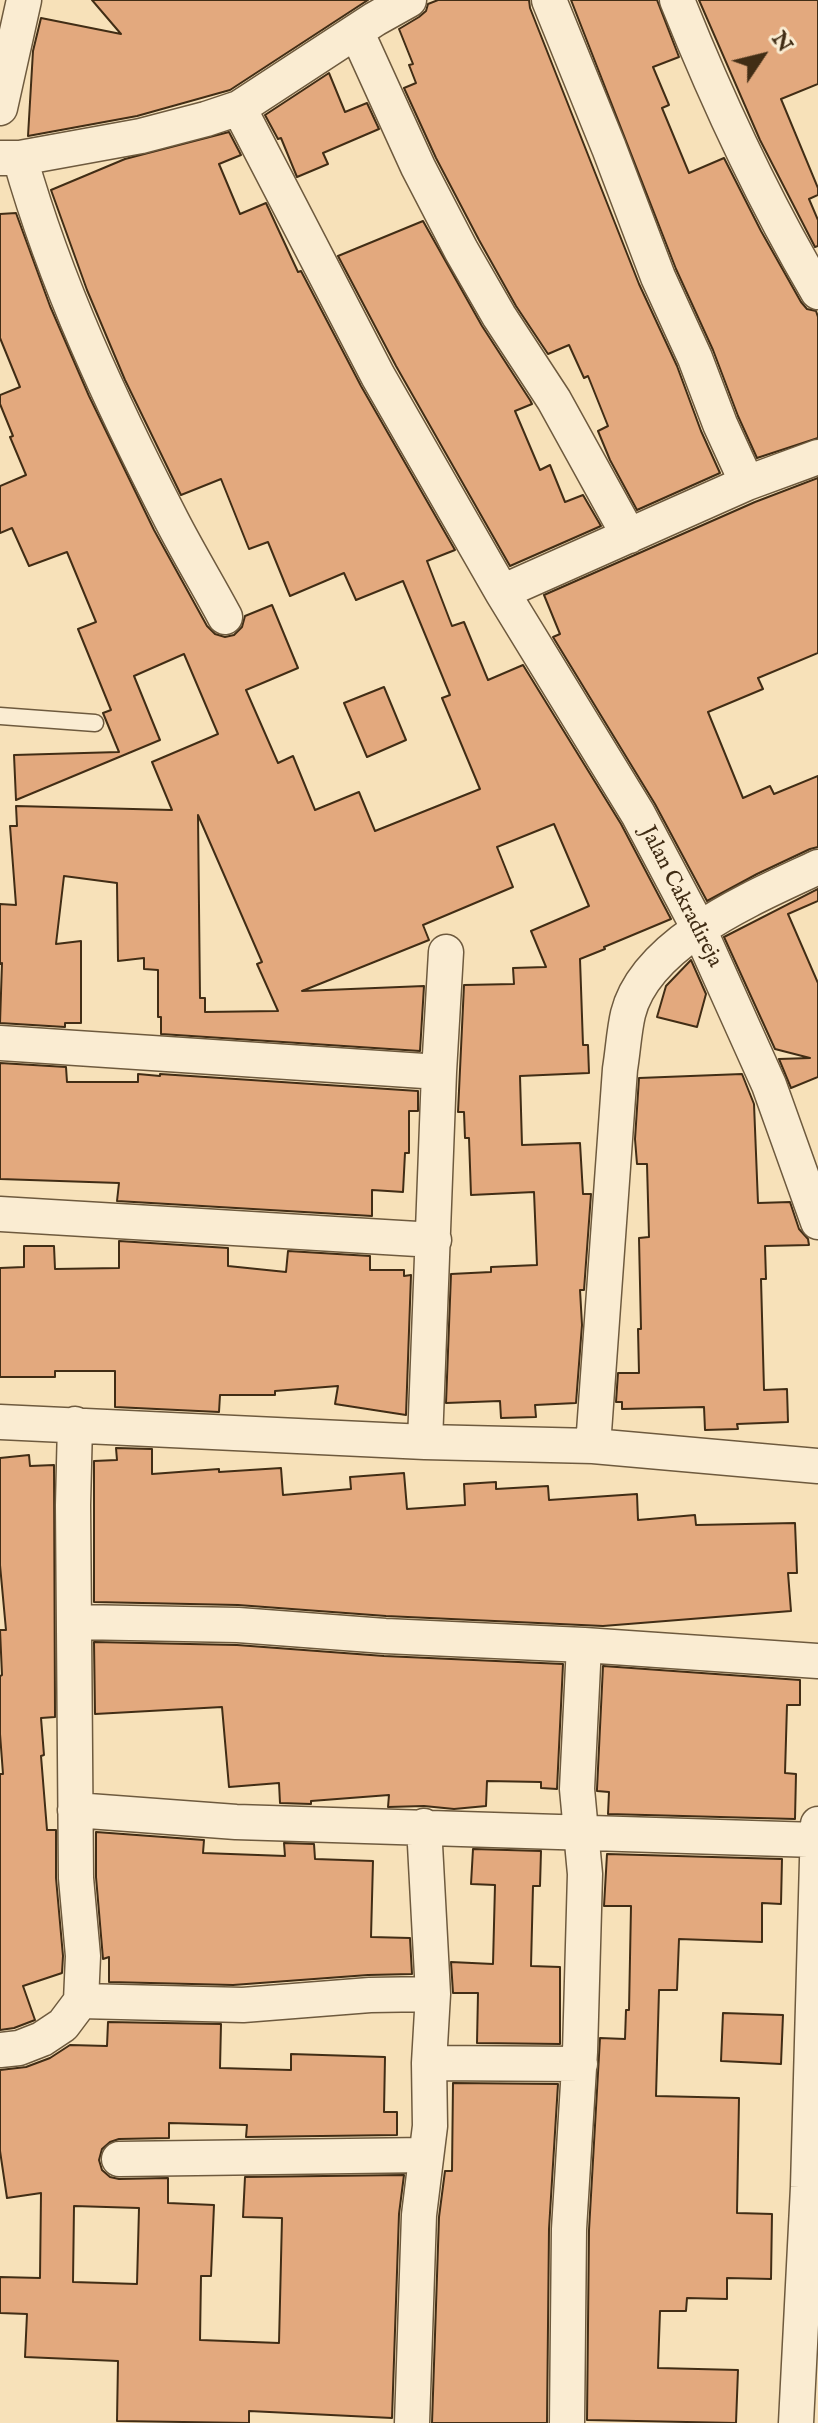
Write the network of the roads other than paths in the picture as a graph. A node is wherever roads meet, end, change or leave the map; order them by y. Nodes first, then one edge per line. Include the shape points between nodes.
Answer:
1 (24, 0) edge
2 (409, 0) edge
3 (549, 0) edge
4 (677, 0) edge
5 (357, 33) junction
6 (0, 108) edge
7 (239, 108) junction
8 (10, 158) edge
9 (818, 292) edge
10 (818, 457) edge
11 (747, 483) junction
12 (629, 536) junction
13 (502, 592) junction
14 (225, 617) dead end
15 (0, 716) edge
16 (95, 723) dead end
17 (818, 867) edge
18 (698, 927) junction
19 (446, 952) dead end
20 (0, 1043) edge
21 (439, 1072) junction
22 (0, 1214) edge
23 (817, 1214) edge
24 (434, 1240) junction
25 (0, 1422) edge
26 (75, 1424) junction
27 (425, 1442) junction
28 (593, 1446) junction
29 (818, 1466) edge
30 (76, 1622) junction
31 (584, 1645) junction
32 (818, 1661) edge
33 (75, 1810) junction
34 (424, 1826) junction
35 (817, 1832) edge
36 (582, 1834) junction
37 (433, 1994) junction
38 (81, 2001) junction
39 (0, 2050) edge
40 (429, 2063) junction
41 (580, 2064) junction
42 (426, 2155) junction
43 (119, 2159) dead end
44 (813, 2188) edge
45 (412, 2423) edge
46 (567, 2423) edge
47 (796, 2423) edge

1 - 6 street
2 - 5 street
3 - 11 street via 658,277
4 - 9 street via 734,130
5 - 7 street
5 - 12 street via 461,250 554,400
7 - 8 street via 141,136
7 - 13 street, Jalan Cakradireja via 378,376
8 - 14 street via 102,378
10 - 11 street
11 - 12 street
12 - 13 street
13 - 18 street, Jalan Cakradireja via 638,814
15 - 16 lane
17 - 18 street
18 - 23 street, Jalan Cakradireja via 769,1085
18 - 28 street via 639,987 628,1012
19 - 21 street
20 - 21 street
21 - 24 street
22 - 24 street
24 - 27 street
25 - 26 street
26 - 27 street
26 - 30 street
27 - 28 street
28 - 29 street
30 - 31 street via 238,1625
30 - 33 street
31 - 32 street
31 - 36 street via 577,1789
33 - 34 street via 236,1822
33 - 38 street
34 - 36 street
34 - 37 street
35 - 36 street
35 - 44 street
36 - 41 street
37 - 38 street via 243,2005
37 - 40 street
38 - 39 street via 63,2025 42,2039
40 - 41 street
40 - 42 street
41 - 46 street via 569,2229
42 - 43 street
42 - 45 street
44 - 47 street

